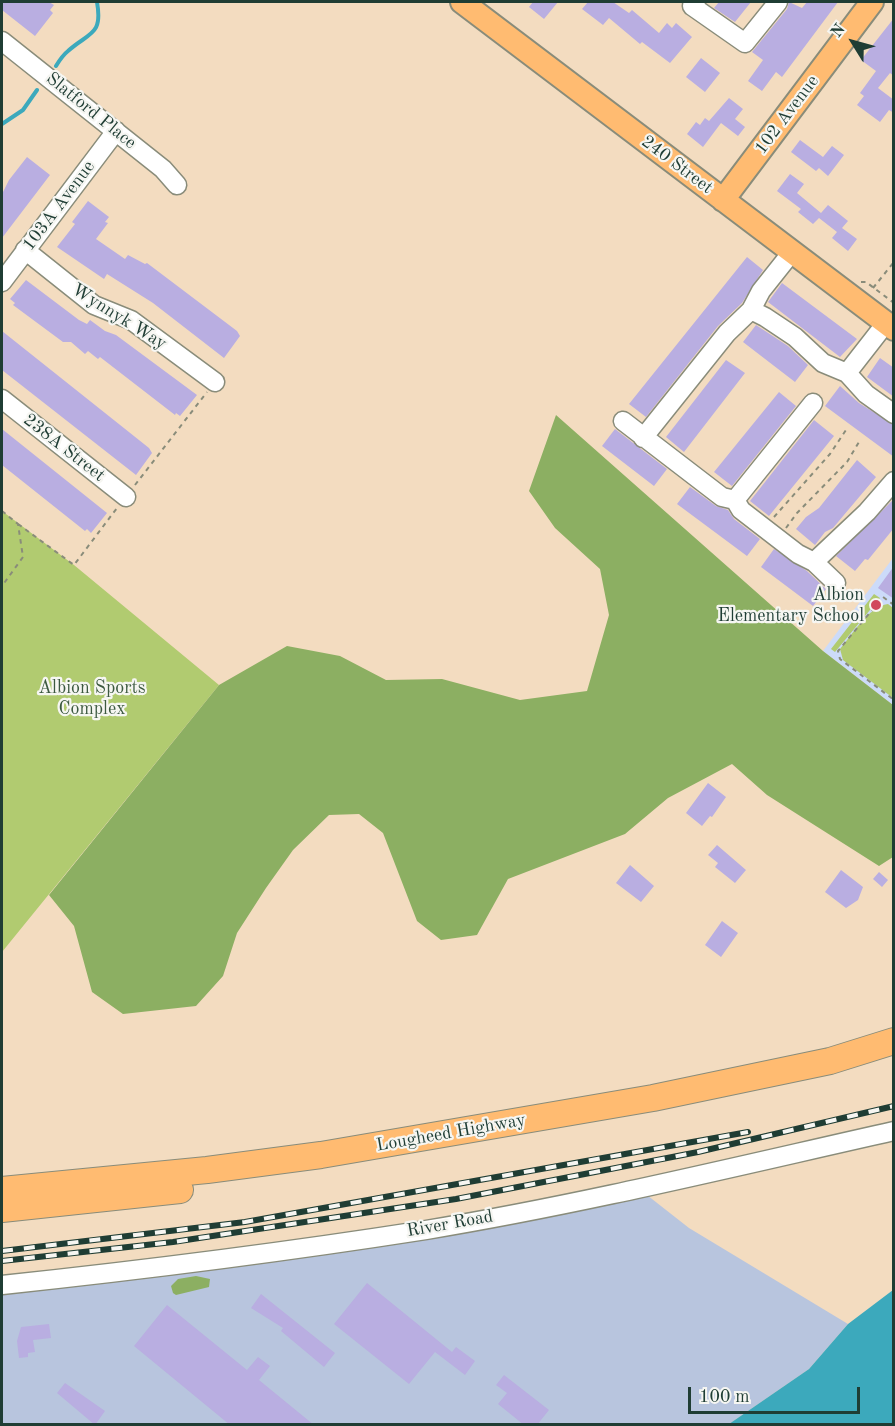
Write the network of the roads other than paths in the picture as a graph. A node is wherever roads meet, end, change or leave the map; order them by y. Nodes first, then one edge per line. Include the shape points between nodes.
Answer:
1 (462, 2) edge
2 (778, 2) edge
3 (872, 2) edge
4 (694, 4) edge
5 (2, 41) edge
6 (116, 131) junction
7 (177, 185) dead end
8 (723, 200) junction
9 (25, 250) junction
10 (792, 252) junction
11 (2, 282) edge
12 (751, 310) junction
13 (891, 318) edge
14 (847, 373) junction
15 (215, 382) dead end
16 (2, 399) edge
17 (813, 404) dead end
18 (894, 414) edge
19 (622, 421) dead end
20 (642, 438) junction
21 (894, 481) edge
22 (126, 497) dead end
23 (735, 501) junction
24 (814, 562) junction
25 (836, 583) dead end
26 (894, 1041) edge
27 (894, 1059) edge
28 (894, 1131) edge
29 (2, 1190) edge
30 (2, 1209) edge
31 (2, 1284) edge

1 - 8 main road, 240 Street
2 - 4 street via 745,43
3 - 8 main road, 102 Avenue
5 - 6 street, Slatford Place
6 - 7 street, Slatford Place
6 - 9 street, 103A Avenue
8 - 10 main road, 240 Street
9 - 11 street, 103A Avenue
9 - 15 street, Wynnyk Way via 94,305 131,320
10 - 12 street
10 - 13 main road, 240 Street via 867,292
12 - 14 street via 795,337 823,363
12 - 20 street via 727,333
13 - 14 street
14 - 18 street via 866,394
16 - 22 street, 238A Street
17 - 23 street
19 - 20 street
20 - 23 street via 722,497
21 - 24 street
23 - 24 street via 741,510
24 - 25 street
26 - 29 highway, Lougheed Highway via 830,1061 652,1098 321,1155
27 - 30 highway, Lougheed Highway via 636,1117 434,1152 110,1199
28 - 31 street, River Road via 596,1198 427,1230 149,1269

